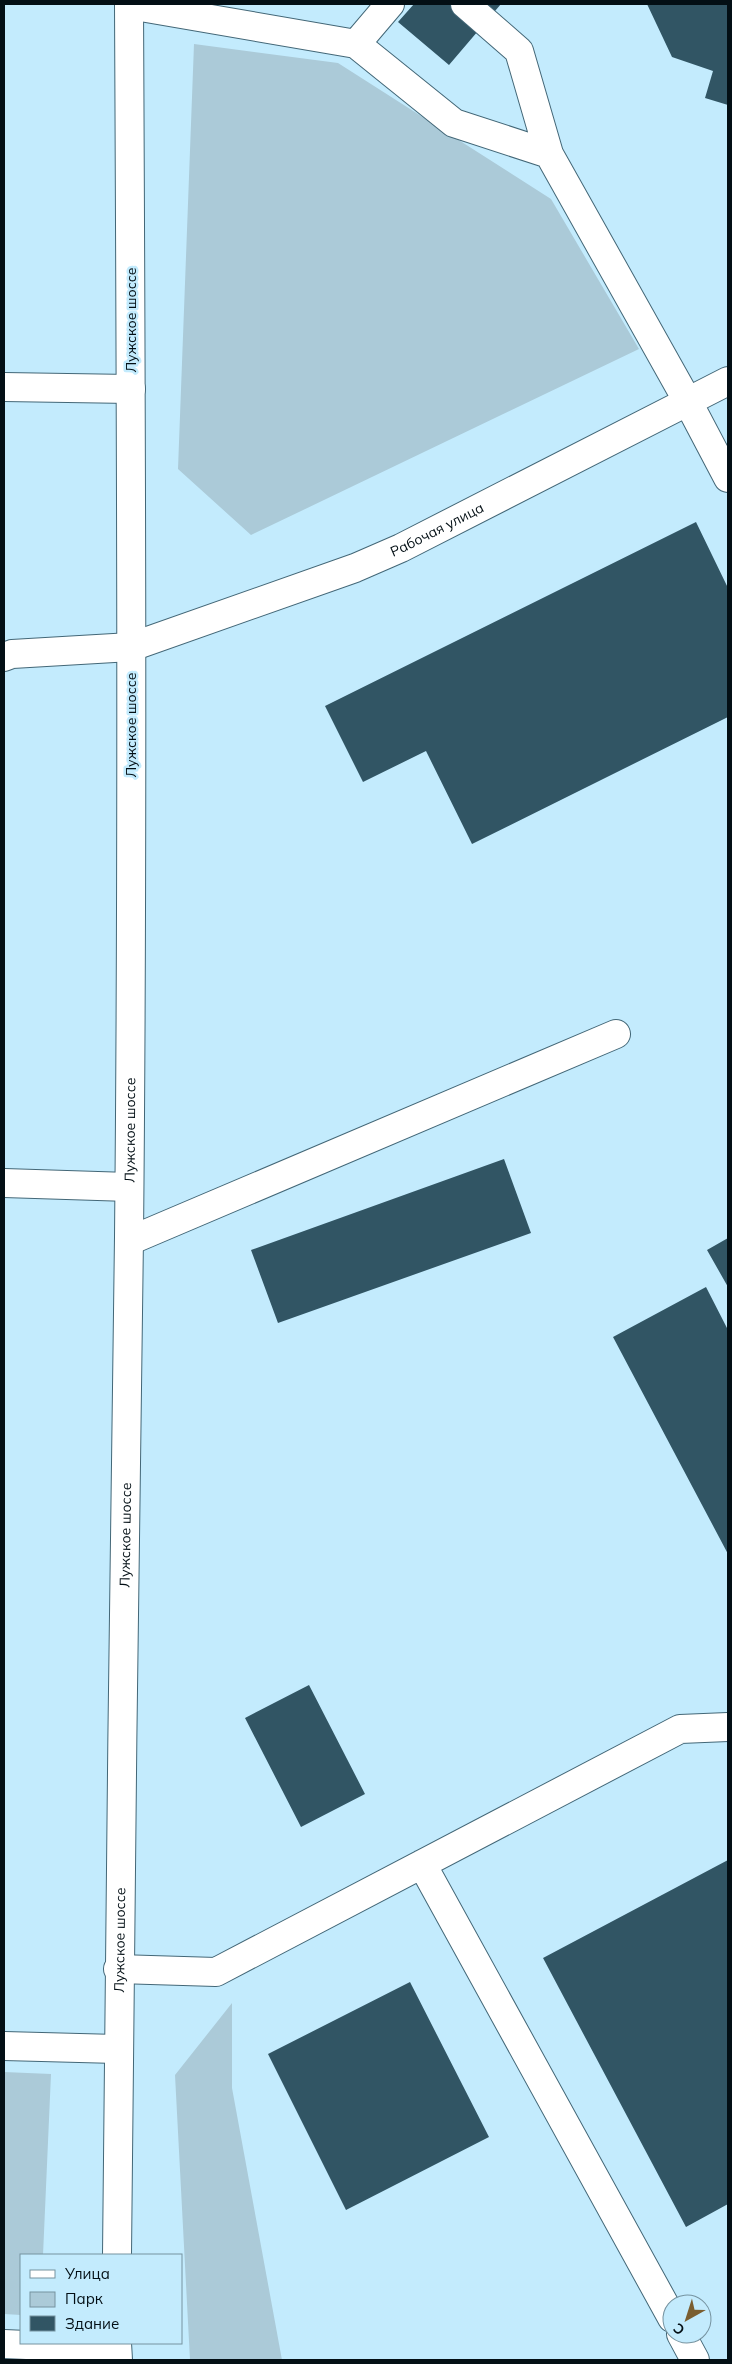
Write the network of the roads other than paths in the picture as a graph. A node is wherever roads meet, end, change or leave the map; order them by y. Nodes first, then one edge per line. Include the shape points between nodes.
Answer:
1 (390, 4) edge
2 (465, 4) edge
3 (129, 5) edge
4 (356, 44) junction
5 (549, 154) junction
6 (728, 381) edge
7 (4, 387) edge
8 (131, 390) junction
9 (688, 402) junction
10 (728, 478) edge
11 (131, 647) junction
12 (4, 657) edge
13 (616, 1034) dead end
14 (4, 1183) edge
15 (129, 1188) junction
16 (129, 1241) junction
17 (728, 1727) edge
18 (422, 1864) junction
19 (118, 1969) junction
20 (4, 2046) edge
21 (117, 2049) junction
22 (117, 2254) edge
23 (662, 2300) edge
24 (4, 2344) edge
25 (686, 2344) edge
26 (117, 2351) edge
27 (695, 2360) edge

1 - 4 main road
2 - 5 main road via 520,51
3 - 4 main road
3 - 8 main road, Лужское шоссе
4 - 5 main road via 454,123
5 - 9 main road
6 - 9 main road, Рабочая улица
7 - 8 main road
8 - 11 main road, Лужское шоссе
9 - 10 main road
9 - 11 main road, Рабочая улица via 393,552
11 - 12 main road, Рабочая улица
11 - 15 main road, Лужское шоссе
13 - 16 main road
14 - 15 main road
15 - 16 main road, Лужское шоссе
16 - 19 main road, Лужское шоссе
17 - 18 main road via 680,1729
18 - 19 main road via 216,1972
18 - 23 main road
19 - 21 main road, Лужское шоссе
20 - 21 main road
21 - 22 main road, Лужское шоссе
24 - 26 main road
25 - 27 main road

